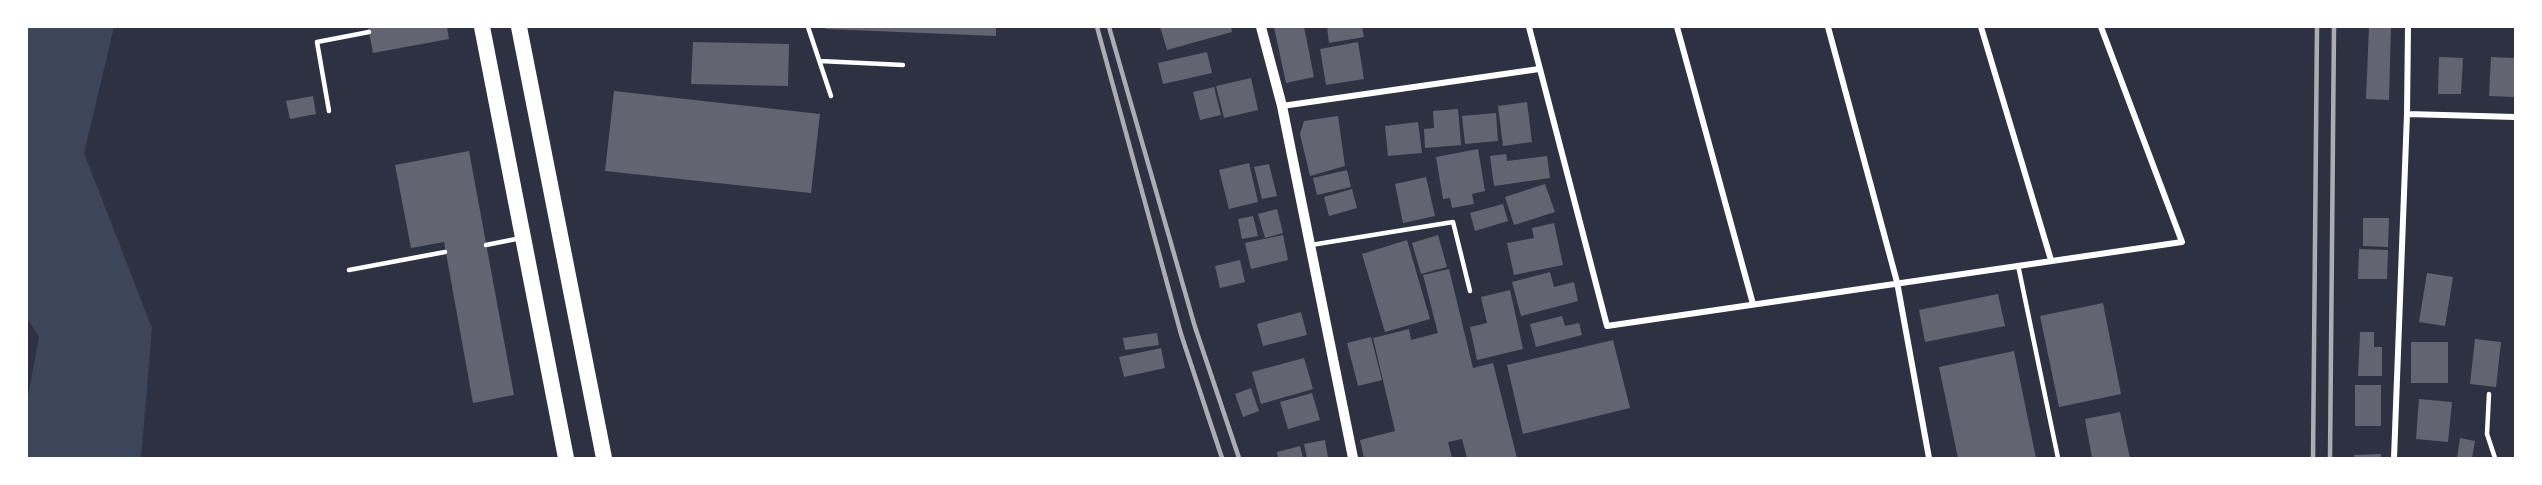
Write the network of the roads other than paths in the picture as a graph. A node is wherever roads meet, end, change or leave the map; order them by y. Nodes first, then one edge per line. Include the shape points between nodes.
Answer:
1 (482, 27) edge
2 (519, 27) edge
3 (808, 27) edge
4 (1261, 27) edge
5 (1529, 27) edge
6 (1677, 27) edge
7 (1828, 27) edge
8 (1981, 27) edge
9 (2101, 27) edge
10 (2408, 27) edge
11 (369, 32) dead end
12 (819, 61) junction
13 (903, 65) dead end
14 (1539, 69) junction
15 (831, 96) dead end
16 (1282, 106) junction
17 (329, 111) dead end
18 (2407, 114) junction
19 (2515, 117) edge
20 (523, 238) junction
21 (486, 245) dead end
22 (1311, 245) junction
23 (446, 252) dead end
24 (2051, 260) junction
25 (2018, 265) junction
26 (349, 270) dead end
27 (1897, 282) junction
28 (1470, 291) dead end
29 (1754, 304) junction
30 (2489, 394) dead end
31 (566, 458) edge
32 (604, 458) edge
33 (1353, 458) edge
34 (1929, 458) edge
35 (2058, 458) edge
36 (2394, 458) edge
37 (2495, 458) edge

1 - 20 highway
2 - 32 highway
3 - 12 lane
4 - 16 street
5 - 14 street
6 - 29 street
7 - 27 street
8 - 24 street
9 - 24 street via 2182,242
10 - 18 street
11 - 17 lane via 317,42
12 - 13 lane
12 - 15 lane
14 - 16 street
14 - 29 street via 1607,326
16 - 22 street
18 - 19 street
18 - 36 street
20 - 21 lane
20 - 31 highway
22 - 28 lane via 1453,222
22 - 33 street
23 - 26 lane
24 - 25 street
25 - 27 street
25 - 35 lane
27 - 29 street
27 - 34 street
30 - 37 lane via 2487,434

